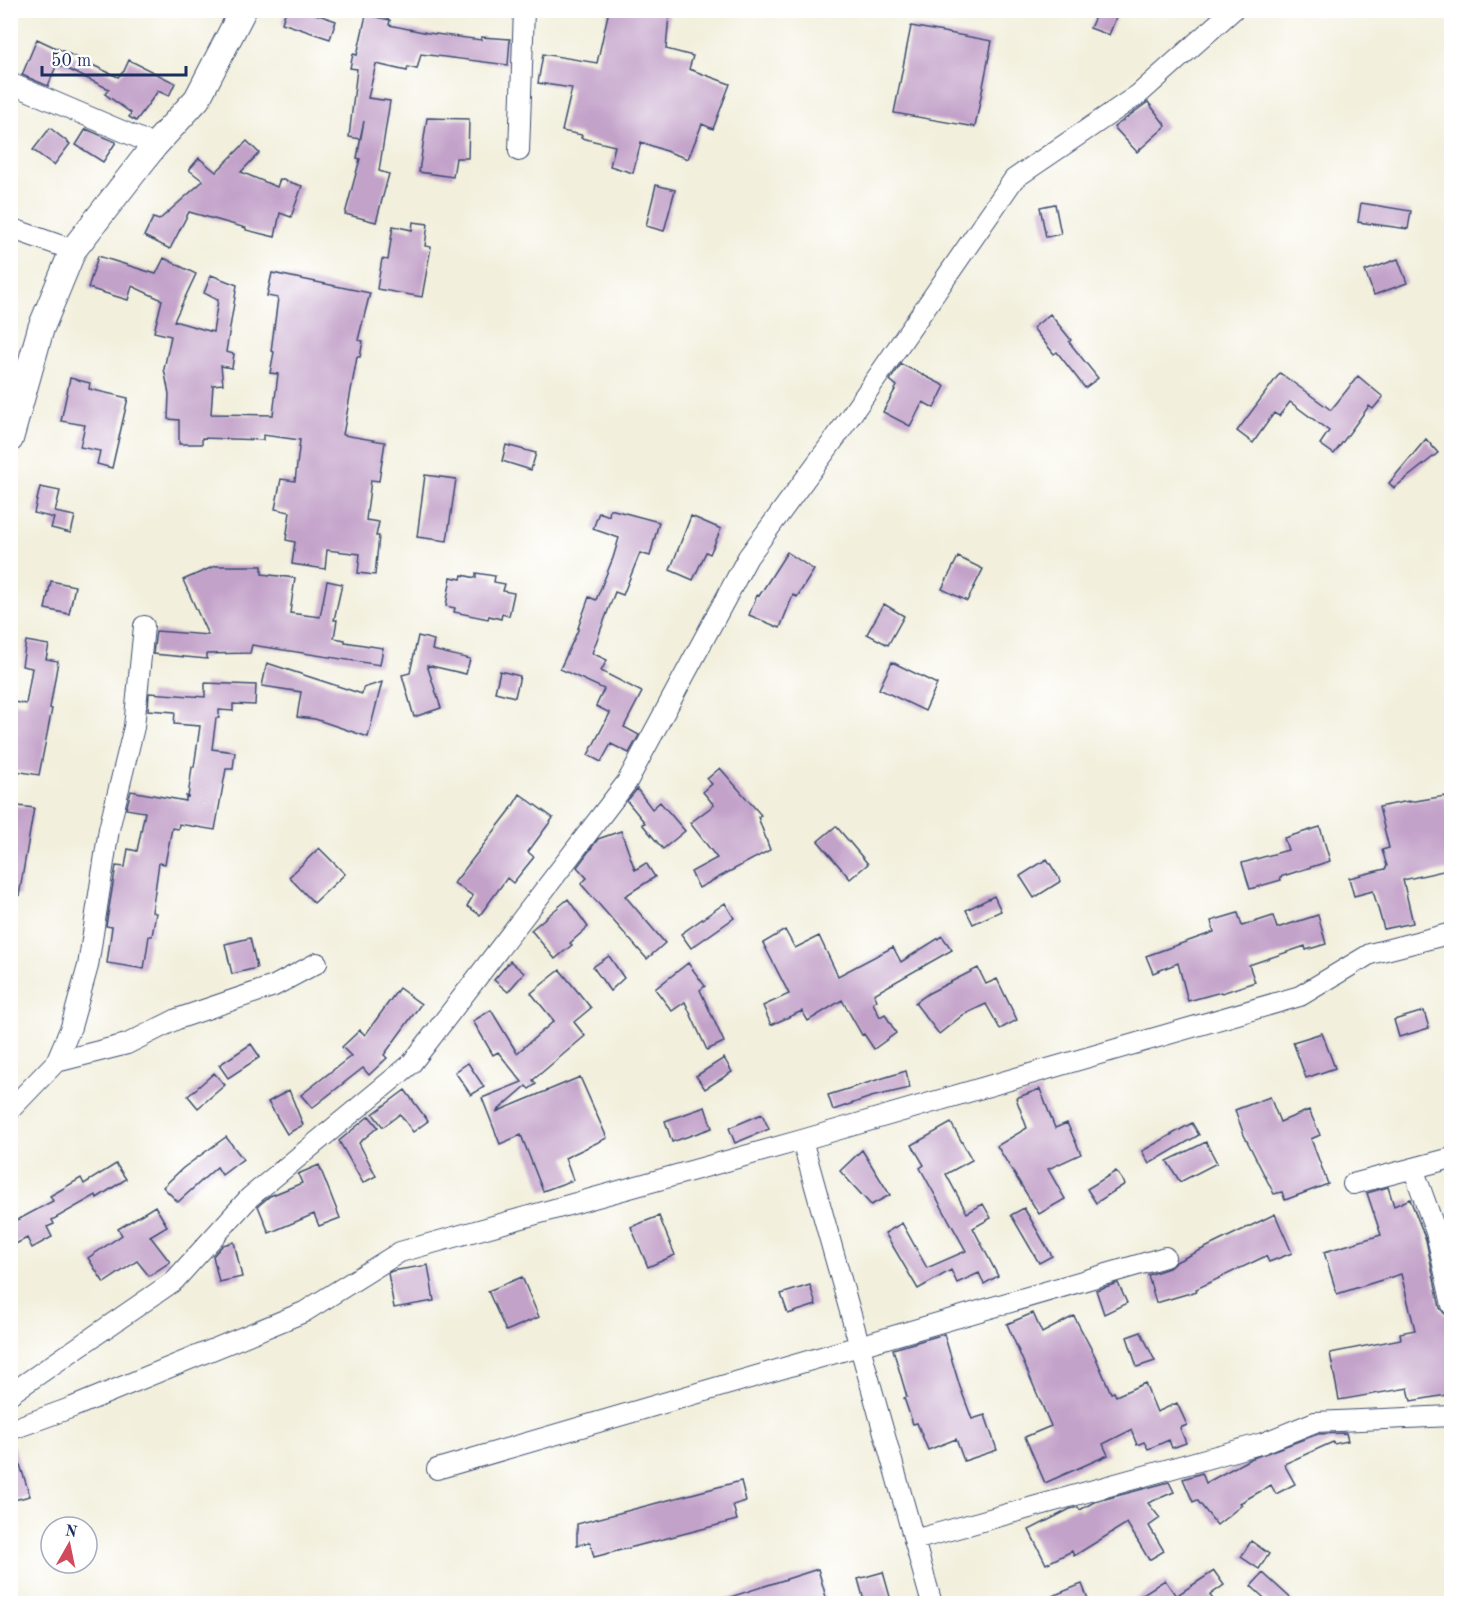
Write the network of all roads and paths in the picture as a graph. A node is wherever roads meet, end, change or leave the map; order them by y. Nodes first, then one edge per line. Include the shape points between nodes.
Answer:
1 (243, 10) edge
2 (524, 10) edge
3 (1233, 10) edge
4 (10, 83) edge
5 (155, 145) junction
6 (519, 151) dead end
7 (10, 228) edge
8 (73, 250) junction
9 (10, 439) edge
10 (144, 626) dead end
11 (1452, 933) edge
12 (317, 963) dead end
13 (56, 1062) junction
14 (10, 1110) edge
15 (801, 1140) junction
16 (1452, 1158) edge
17 (1413, 1168) junction
18 (1353, 1184) dead end
19 (1165, 1257) dead end
20 (1452, 1305) edge
21 (861, 1345) junction
22 (10, 1394) edge
23 (1452, 1416) edge
24 (10, 1430) edge
25 (437, 1469) dead end
26 (914, 1540) junction
27 (932, 1604) edge

1 - 5 main road via 197,99
2 - 6 street
3 - 22 street via 1139,94 1014,179 748,557 627,782 411,1064 250,1197 174,1281
4 - 5 street
5 - 8 main road
7 - 8 street
8 - 9 main road via 41,328
10 - 13 street via 134,727 109,829 88,966 71,1027
11 - 15 street via 1370,954 1300,996
12 - 13 street via 274,986 177,1019 127,1044
13 - 14 street
15 - 21 street
15 - 24 street via 400,1252 304,1312
16 - 17 street
17 - 18 street
17 - 20 street via 1436,1232
19 - 21 street
21 - 25 street
21 - 26 street
23 - 26 street via 1315,1422 1263,1443
26 - 27 street

